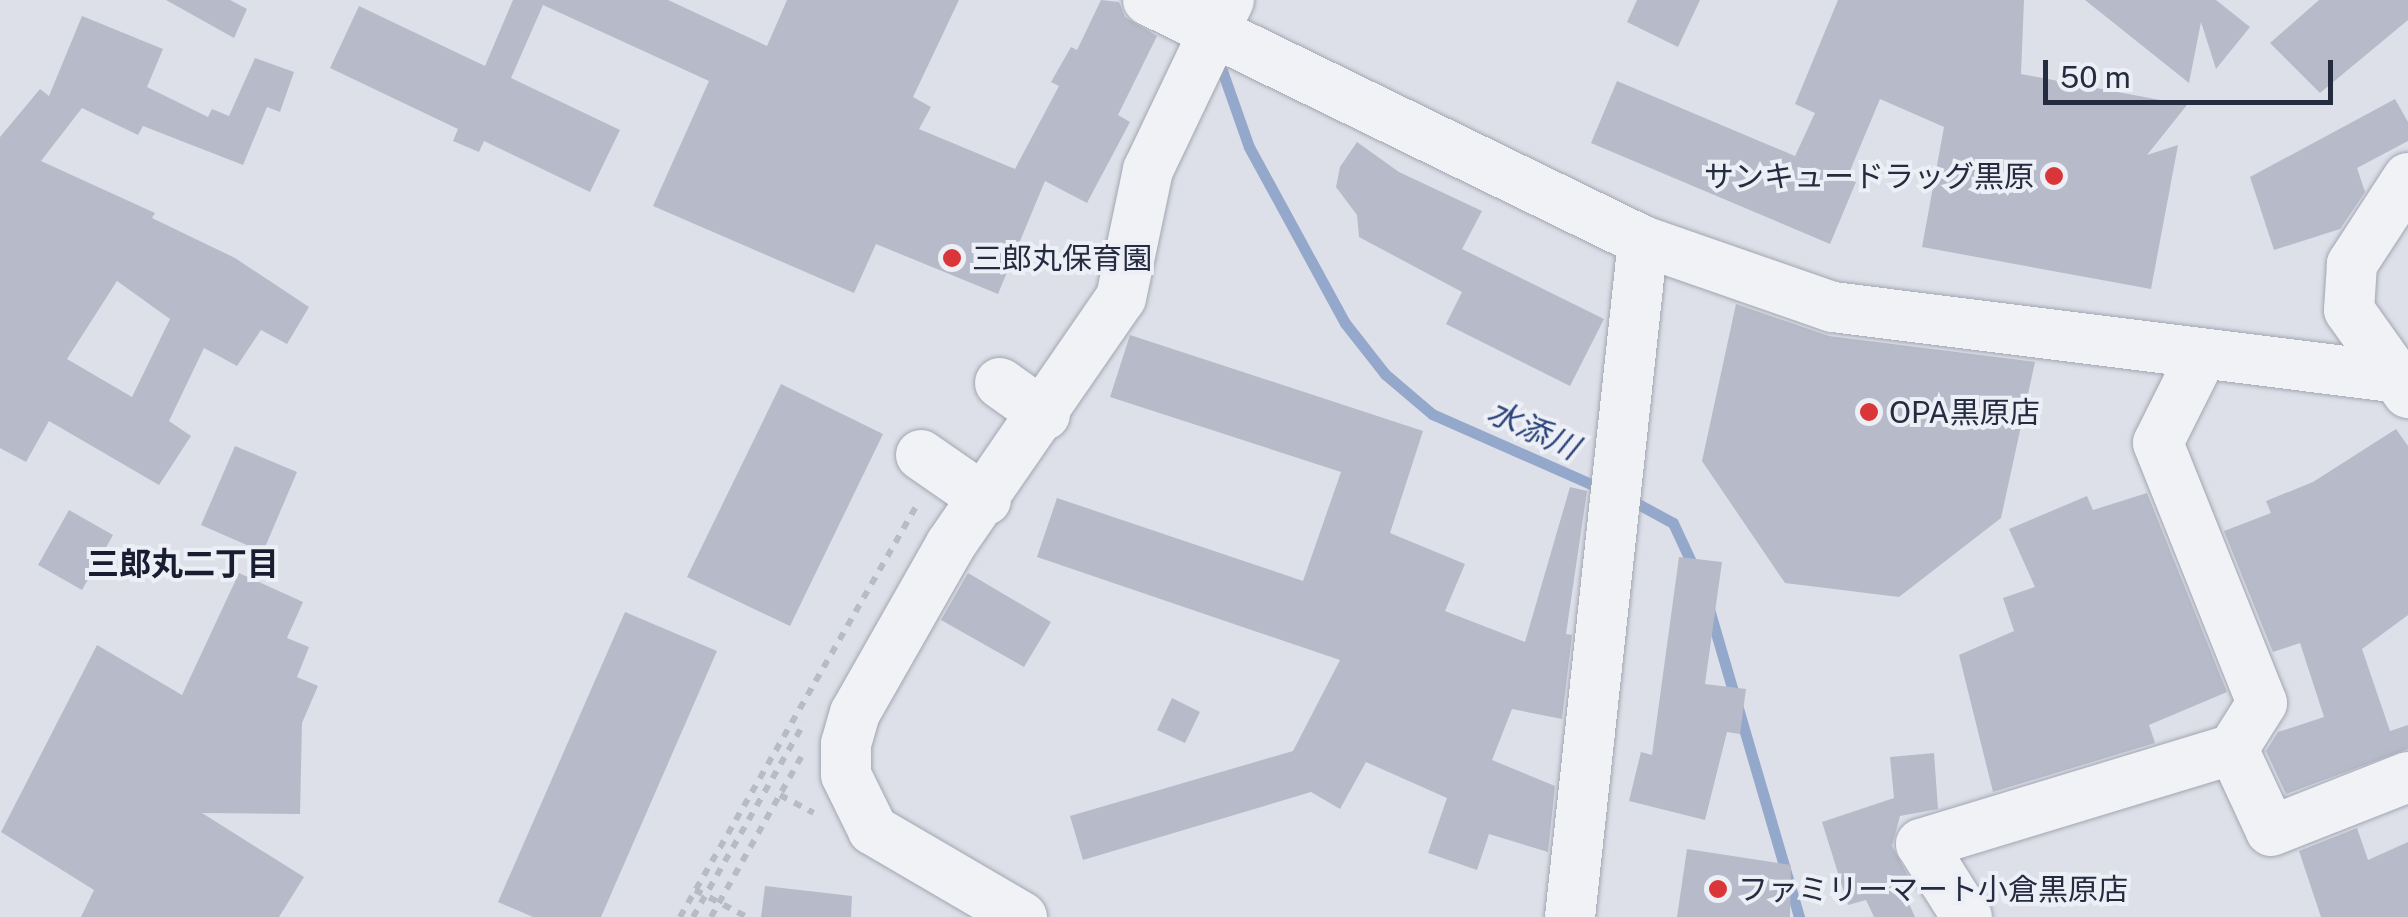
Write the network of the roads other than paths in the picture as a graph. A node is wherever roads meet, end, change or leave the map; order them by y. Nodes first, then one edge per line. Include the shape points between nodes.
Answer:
1 (1203, 25) edge
2 (2408, 178) edge
3 (1643, 242) junction
4 (2201, 357) junction
5 (1000, 383) dead end
6 (2405, 383) edge
7 (1046, 415) junction
8 (921, 454) dead end
9 (986, 500) junction
10 (2233, 749) junction
11 (2408, 777) edge
12 (1022, 917) edge
13 (1570, 917) edge
14 (1968, 917) edge

1 - 3 street
1 - 7 street via 1148,170 1121,298
2 - 6 street via 2352,264 2349,310
3 - 4 street via 1833,307
3 - 13 street
4 - 6 street
4 - 10 street via 2158,443 2262,704
5 - 7 street
7 - 9 street
8 - 9 street
9 - 12 street via 951,544 855,714 846,775 857,808 896,849
10 - 11 street via 2270,831
10 - 14 street via 1920,844

